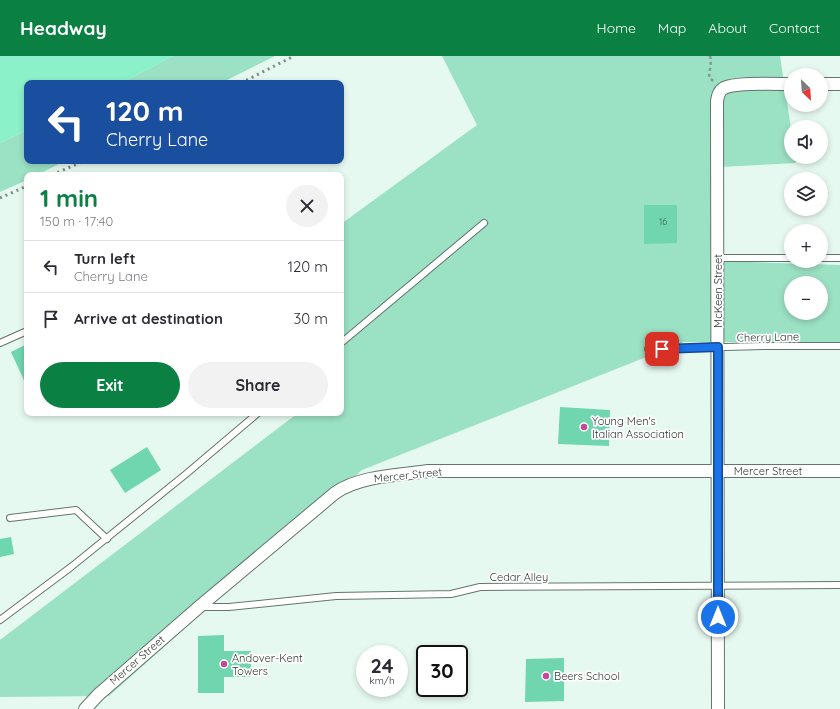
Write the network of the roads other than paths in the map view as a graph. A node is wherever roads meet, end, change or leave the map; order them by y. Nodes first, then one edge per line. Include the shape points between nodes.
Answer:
1 (784, 84) edge
2 (828, 84) edge
3 (840, 84) edge
4 (484, 223) dead end
5 (718, 258) junction
6 (784, 258) edge
7 (828, 258) edge
8 (840, 258) edge
9 (24, 332) edge
10 (344, 340) edge
11 (0, 343) edge
12 (840, 346) edge
13 (718, 347) junction
14 (648, 349) dead end
15 (254, 416) edge
16 (718, 471) junction
17 (840, 471) edge
18 (10, 518) dead end
19 (107, 538) junction
20 (840, 585) edge
21 (718, 586) junction
22 (199, 607) junction
23 (0, 620) edge
24 (84, 709) edge
25 (718, 709) edge

1 - 5 street, McKeen Street via 734,85 719,92
2 - 3 street
4 - 10 lane
5 - 6 lane
5 - 13 street, McKeen Street
7 - 8 lane
9 - 11 lane
12 - 13 lane, Cherry Lane
13 - 14 lane, Cherry Lane
13 - 16 street, McKeen Street
15 - 19 lane
16 - 17 street, Mercer Street
16 - 21 street, McKeen Street
16 - 22 street, Mercer Street via 428,471 362,480 335,493
18 - 19 lane via 76,510
19 - 23 lane
20 - 21 lane, Cedar Alley
21 - 22 lane, Cedar Alley via 480,587 451,594 336,596 229,607
21 - 25 street, McKeen Street
22 - 24 street, Mercer Street

